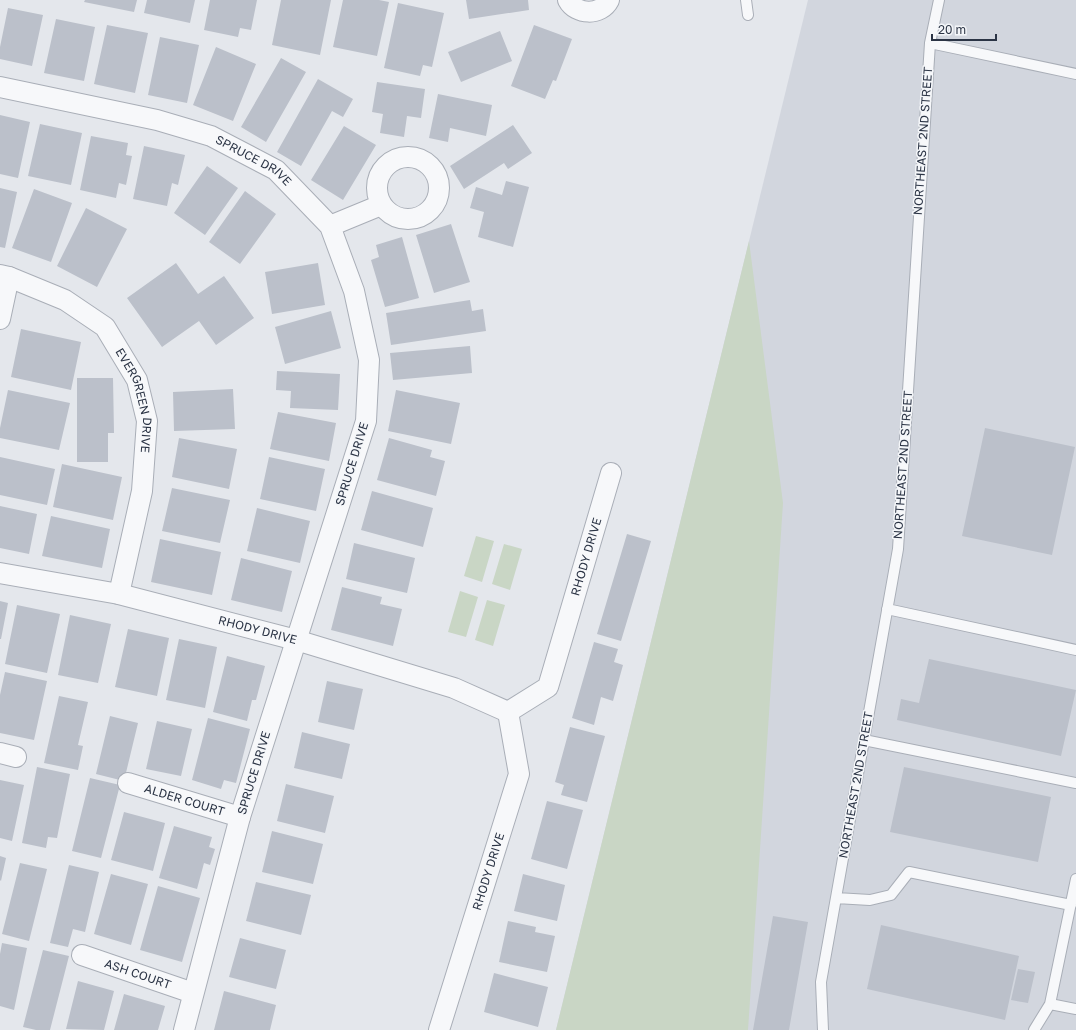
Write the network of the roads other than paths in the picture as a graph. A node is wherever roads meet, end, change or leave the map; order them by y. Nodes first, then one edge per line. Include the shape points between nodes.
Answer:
1 (568, 0) edge
2 (609, 0) edge
3 (746, 0) edge
4 (939, 0) edge
5 (748, 15) dead end
6 (930, 43) junction
7 (1076, 74) edge
8 (0, 87) edge
9 (381, 205) dead end
10 (330, 226) junction
11 (4, 276) edge
12 (0, 319) edge
13 (611, 473) dead end
14 (0, 573) edge
15 (119, 594) junction
16 (887, 608) junction
17 (296, 640) junction
18 (1076, 650) edge
19 (508, 712) junction
20 (864, 740) junction
21 (128, 783) dead end
22 (1076, 783) edge
23 (240, 817) junction
24 (1076, 879) edge
25 (836, 898) junction
26 (1071, 905) junction
27 (82, 955) dead end
28 (193, 994) junction
29 (1050, 1004) junction
30 (1076, 1009) edge
31 (184, 1030) edge
32 (440, 1030) edge
33 (823, 1030) edge
34 (1034, 1030) edge

1 - 2 street via 576,9 584,12 593,12
3 - 5 lane
4 - 6 lane, NORTHEAST 2ND STREET
6 - 7 lane
6 - 16 lane, NORTHEAST 2ND STREET via 898,549
8 - 10 street, SPRUCE DRIVE via 157,120 211,136 276,170
9 - 10 street
10 - 17 street, SPRUCE DRIVE via 354,291 369,360 366,421
11 - 12 street
11 - 15 street, EVERGREEN DRIVE via 65,300 105,327 137,380 147,421 142,491
13 - 19 street, RHODY DRIVE via 548,687
14 - 15 street, RHODY DRIVE
15 - 17 street, RHODY DRIVE
16 - 18 lane
16 - 20 lane, NORTHEAST 2ND STREET
17 - 19 street, RHODY DRIVE via 454,688
17 - 23 street, SPRUCE DRIVE
19 - 32 street, RHODY DRIVE via 519,774
20 - 22 lane
20 - 25 lane, NORTHEAST 2ND STREET
21 - 23 street, ALDER COURT
23 - 28 street, SPRUCE DRIVE
24 - 26 lane
25 - 26 lane via 870,900 891,895 909,872
25 - 33 lane, NORTHEAST 2ND STREET via 821,982
26 - 29 lane
27 - 28 street, ASH COURT
28 - 31 street, SPRUCE DRIVE
29 - 30 lane
29 - 34 lane

